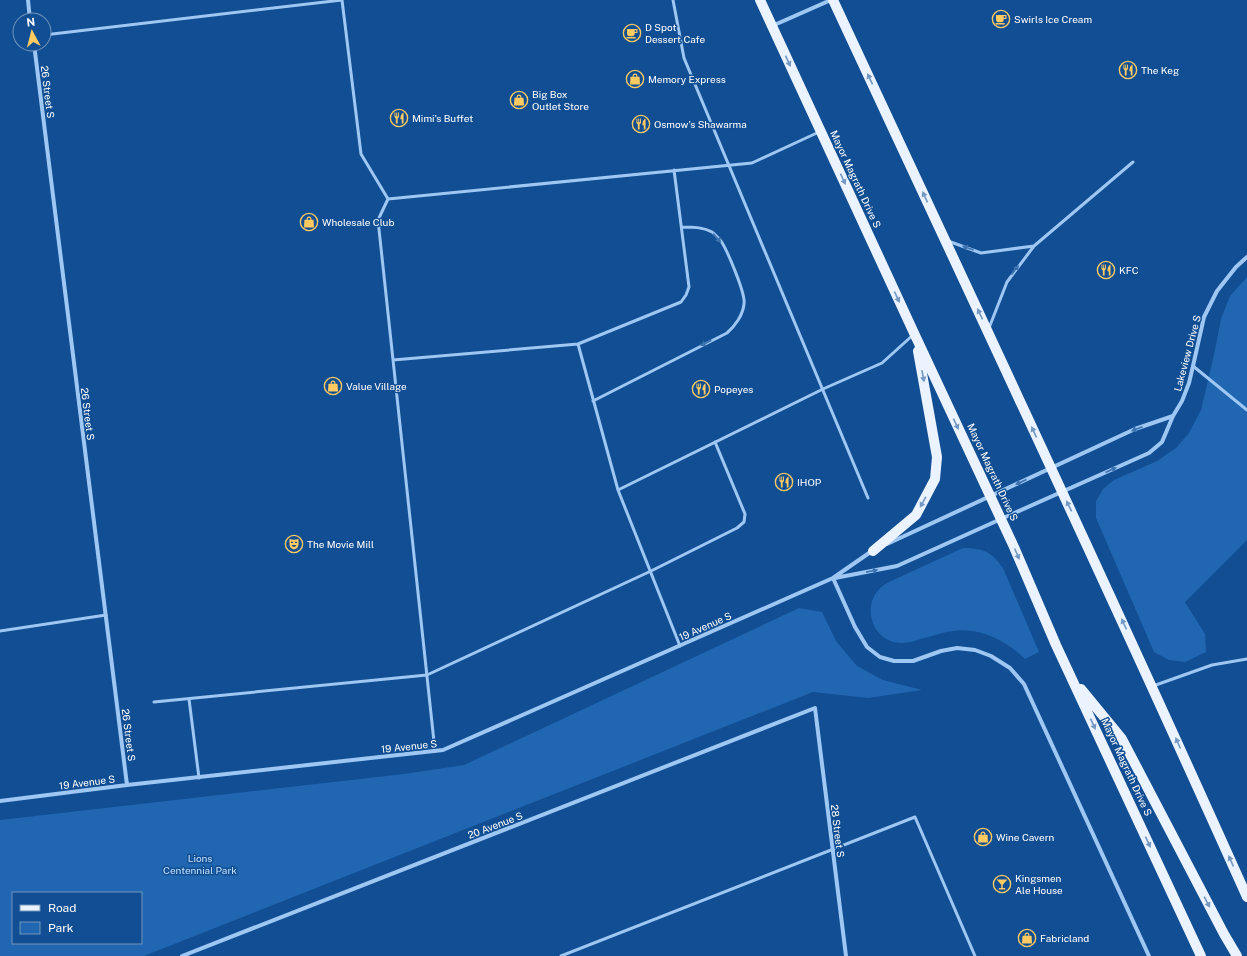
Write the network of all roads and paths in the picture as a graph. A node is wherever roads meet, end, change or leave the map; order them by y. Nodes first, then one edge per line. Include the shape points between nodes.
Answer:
1 (28, 0) edge
2 (343, 0) edge
3 (673, 0) edge
4 (760, 0) edge
5 (832, 0) edge
6 (29, 12) edge
7 (772, 26) junction
8 (52, 34) edge
9 (35, 52) edge
10 (821, 131) junction
11 (1133, 162) dead end
12 (728, 165) junction
13 (674, 170) junction
14 (388, 198) junction
15 (682, 227) junction
16 (945, 240) junction
17 (1034, 246) junction
18 (1247, 257) edge
19 (988, 331) junction
20 (915, 336) junction
21 (578, 344) junction
22 (393, 360) junction
23 (1193, 366) junction
24 (823, 389) junction
25 (593, 400) junction
26 (1247, 410) edge
27 (1173, 416) junction
28 (715, 442) junction
29 (1051, 468) junction
30 (618, 490) junction
31 (1062, 492) junction
32 (990, 496) junction
33 (868, 498) dead end
34 (1001, 519) junction
35 (873, 551) junction
36 (651, 571) junction
37 (833, 578) junction
38 (106, 615) junction
39 (0, 632) edge
40 (680, 646) junction
41 (1247, 659) edge
42 (427, 675) junction
43 (1072, 678) junction
44 (1153, 687) junction
45 (189, 699) junction
46 (154, 702) dead end
47 (815, 708) joint
48 (435, 751) junction
49 (199, 778) junction
50 (127, 785) junction
51 (0, 801) edge
52 (833, 849) junction
53 (1247, 897) edge
54 (182, 956) edge
55 (561, 956) edge
56 (846, 956) edge
57 (975, 956) edge
58 (1149, 956) edge
59 (1201, 956) edge
60 (1237, 956) edge

1 - 6 street
2 - 8 lane
2 - 14 lane via 361,154
3 - 12 lane via 684,58
4 - 7 main road, Mayor Magrath Drive S
5 - 7 street
16 -> 5 main road
7 -> 10 main road, Mayor Magrath Drive S
9 - 38 street, 26 Street S
10 - 12 lane via 752,163
10 -> 20 main road, Mayor Magrath Drive S
11 - 17 lane
12 - 13 lane
12 - 24 lane
13 - 14 lane
13 - 15 lane
14 - 22 lane via 378,220
15 - 21 lane via 689,287 681,302
15 -> 25 lane via 703,228 713,232 721,241 744,293 745,304 741,315 727,333
17 -> 16 lane via 981,253
19 -> 16 main road
19 -> 17 lane via 1007,282
18 - 23 street, Lakeview Drive S via 1217,291 1204,317
29 -> 19 main road
20 - 24 lane via 882,363
20 -> 32 main road, Mayor Magrath Drive S
20 -> 35 main road via 938,457 935,480 916,515
21 - 22 lane
21 - 25 lane
22 - 42 lane
23 - 26 lane
23 - 27 street, Lakeview Drive S via 1182,401
24 - 28 lane
24 - 33 lane
25 - 30 lane
27 -> 29 street via 1135,429
31 -> 27 street, Lakeview Drive S via 1149,454 1162,442
28 - 30 lane
28 - 36 lane via 745,514 744,522 737,528
29 - 31 main road
29 -> 32 street, 19 Avenue S
30 - 36 lane
31 - 34 street, 19 Avenue S
44 -> 31 main road
32 - 34 main road, Mayor Magrath Drive S
32 - 35 street, 19 Avenue S
37 -> 34 street, 19 Avenue S via 897,566
34 -> 43 main road, Mayor Magrath Drive S
35 - 37 street, 19 Avenue S
36 - 40 lane
36 - 42 lane
37 - 40 street, 19 Avenue S
37 - 58 street via 855,627 867,647 880,657 894,661 913,661 957,648 975,650 1010,668 1024,684
38 - 39 lane
38 - 50 street, 26 Street S
40 - 48 street, 19 Avenue S via 443,750
41 - 44 lane via 1212,665
42 - 45 lane
42 - 48 lane
43 -> 59 main road, Mayor Magrath Drive S
43 -> 60 main road via 1122,739
53 -> 44 main road
45 - 46 lane
45 - 49 lane
47 - 52 street, 28 Street S
47 - 54 street, 20 Avenue S
48 - 49 street, 19 Avenue S
49 - 50 street, 19 Avenue S
50 - 51 street, 19 Avenue S
52 - 55 lane
52 - 56 street, 28 Street S
52 - 57 lane via 915,817

